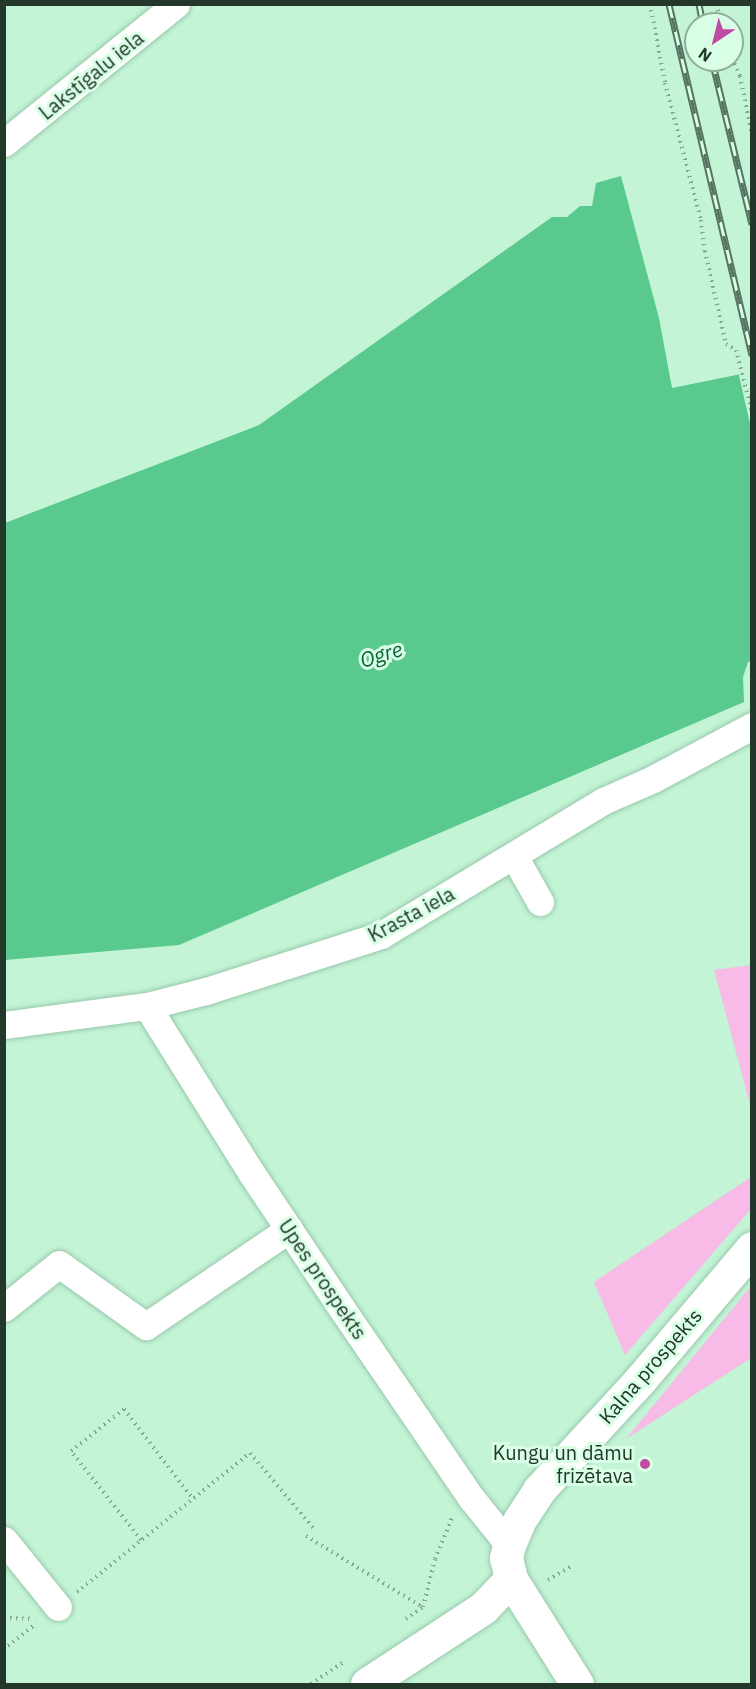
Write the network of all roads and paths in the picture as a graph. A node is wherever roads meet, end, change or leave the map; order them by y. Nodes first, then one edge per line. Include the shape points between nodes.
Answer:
1 (176, 4) edge
2 (650, 4) edge
3 (738, 72) edge
4 (752, 135) edge
5 (4, 143) edge
6 (752, 413) edge
7 (752, 726) edge
8 (514, 856) junction
9 (540, 902) dead end
10 (147, 1006) junction
11 (4, 1025) edge
12 (289, 1229) junction
13 (752, 1248) edge
14 (4, 1308) edge
15 (193, 1499) junction
16 (453, 1515) dead end
17 (315, 1530) dead end
18 (306, 1536) dead end
19 (4, 1540) edge
20 (141, 1540) junction
21 (509, 1545) junction
22 (571, 1566) dead end
23 (511, 1579) junction
24 (543, 1583) dead end
25 (58, 1607) joint
26 (423, 1607) junction
27 (4, 1618) edge
28 (404, 1620) dead end
29 (463, 1622) junction
30 (8, 1646) dead end
31 (358, 1672) edge
32 (311, 1684) edge
33 (577, 1684) edge

1 - 5 street, Lakstīgalu iela
2 - 6 path via 726,344 736,350
3 - 4 path
7 - 8 street, Krasta iela via 603,801
8 - 9 street
8 - 10 street, Krasta iela via 381,935
10 - 11 street, Krasta iela
10 - 12 street, Upes prospekts
12 - 14 street via 146,1326 59,1264
12 - 21 street, Upes prospekts via 472,1499
13 - 21 main road, Kalna prospekts via 640,1380 539,1490
15 - 17 path via 250,1453
15 - 20 path
15 - 20 path via 124,1409 71,1451
16 - 26 path via 435,1559
18 - 26 path
19 - 25 street
20 - 25 path
21 - 23 main road, Kalna prospekts via 506,1558
22 - 24 path
23 - 29 main road
23 - 33 main road
26 - 28 path
26 - 29 path
27 - 30 path via 41,1619
29 - 31 main road
31 - 32 path

